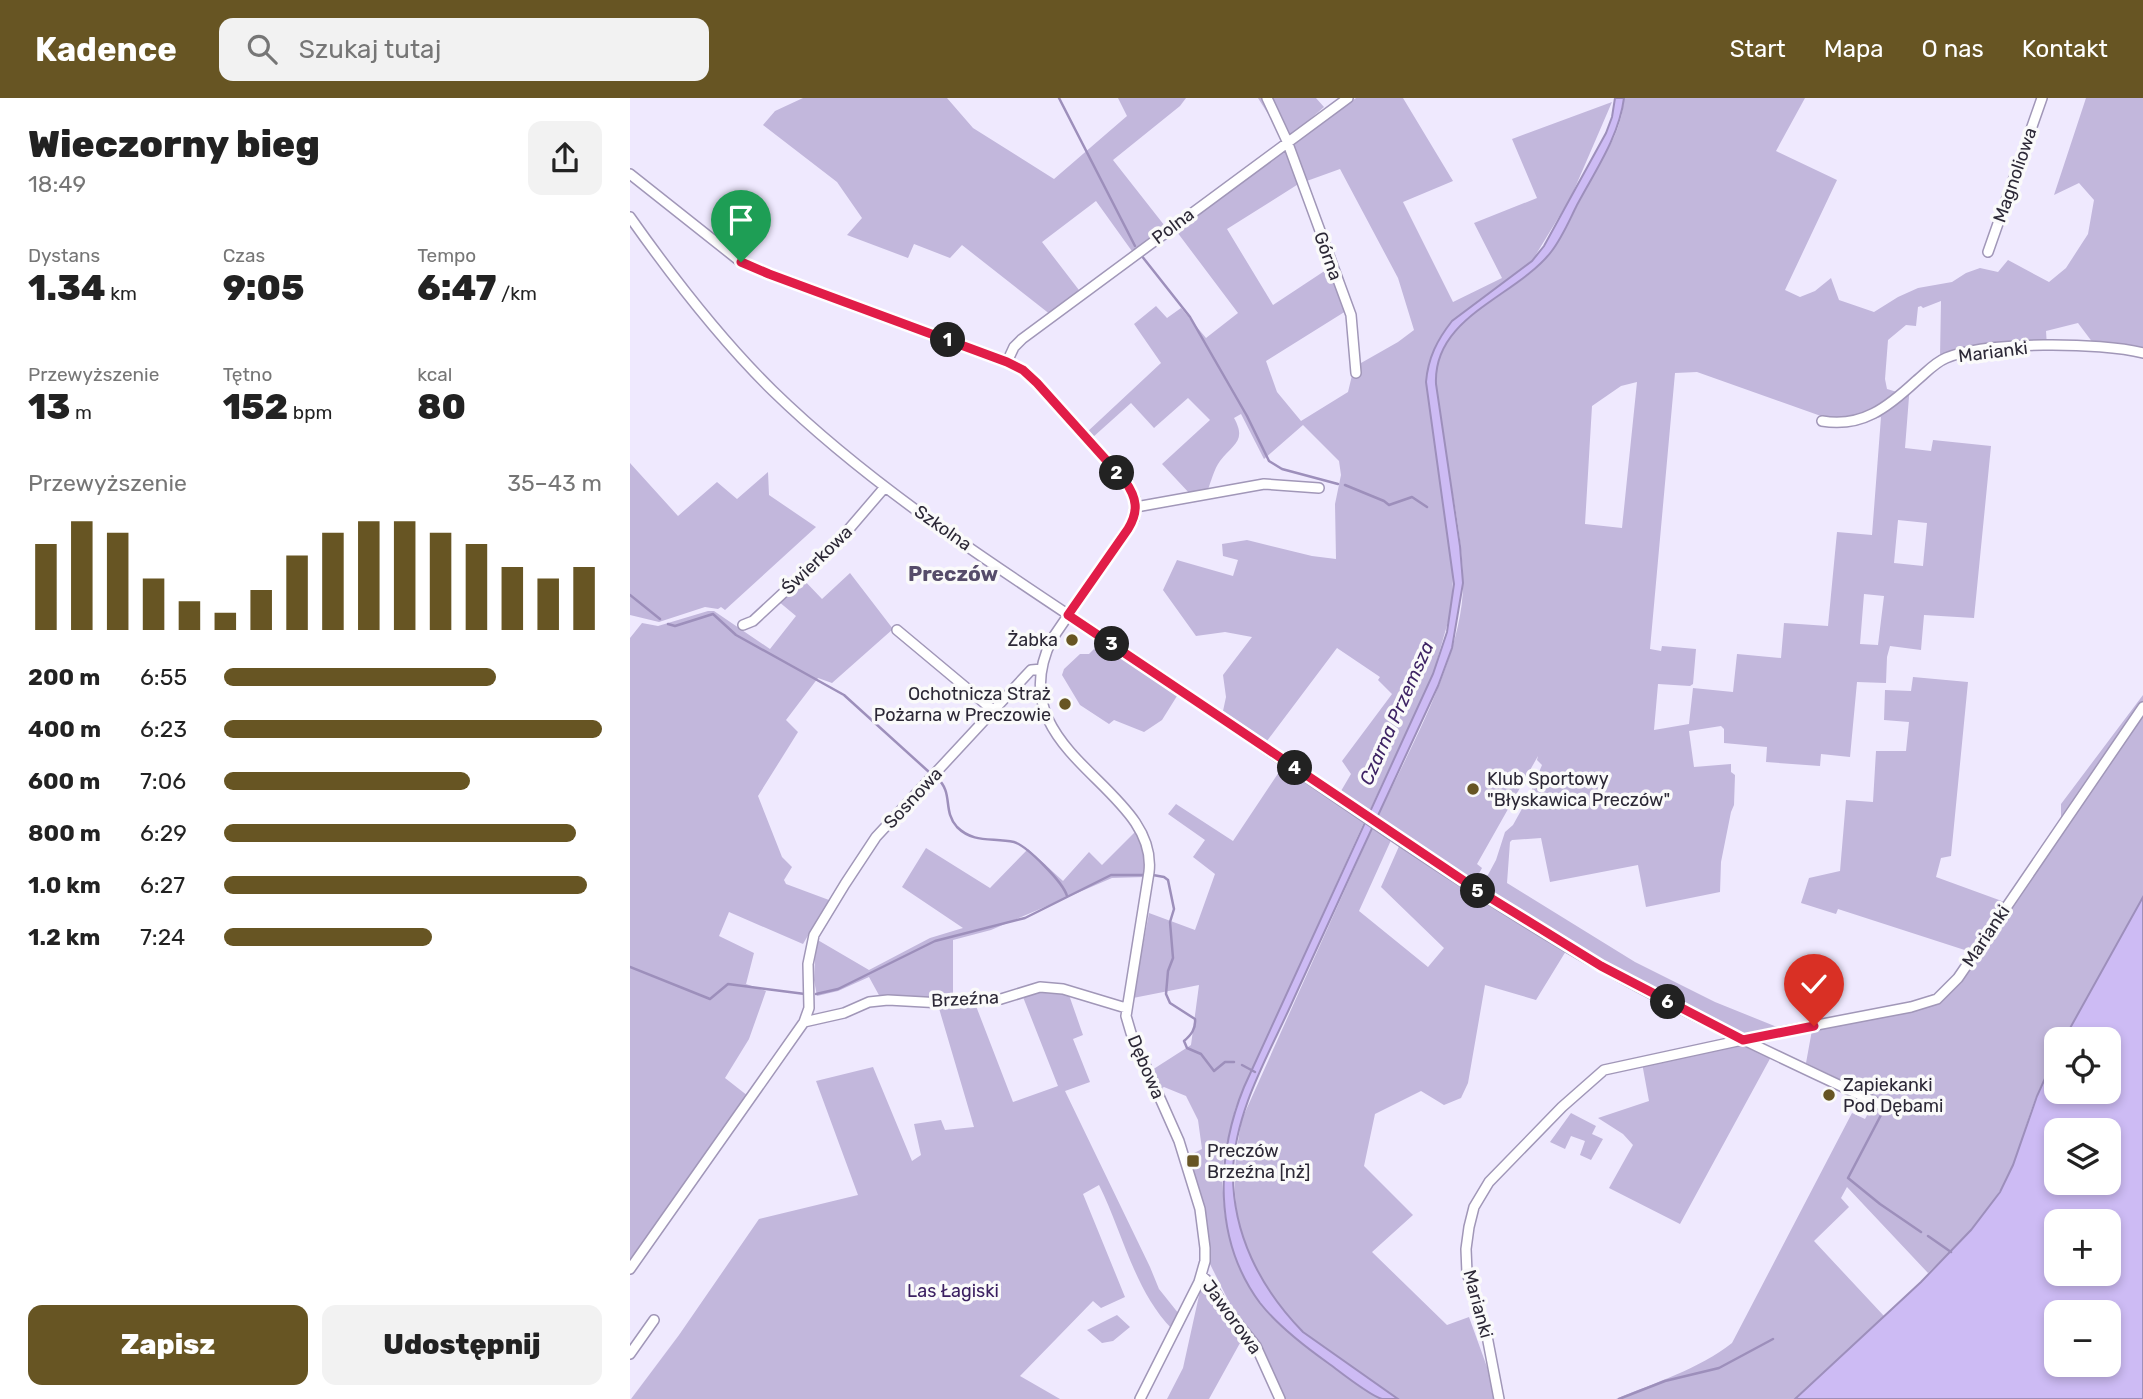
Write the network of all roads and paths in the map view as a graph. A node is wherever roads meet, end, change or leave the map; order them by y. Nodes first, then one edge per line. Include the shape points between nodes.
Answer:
1 (1267, 98) edge
2 (1348, 98) edge
3 (2042, 98) edge
4 (1287, 141) junction
5 (630, 174) edge
6 (630, 217) edge
7 (1988, 253) dead end
8 (2143, 353) edge
9 (1007, 362) junction
10 (1356, 373) dead end
11 (1822, 421) dead end
12 (885, 487) junction
13 (1320, 488) dead end
14 (1136, 507) junction
15 (1068, 615) junction
16 (743, 625) dead end
17 (897, 630) dead end
18 (1042, 669) junction
19 (2143, 707) edge
20 (994, 711) junction
21 (1126, 1008) junction
22 (804, 1022) junction
23 (1712, 1024) junction
24 (1743, 1040) junction
25 (1703, 1048) junction
26 (1881, 1105) dead end
27 (630, 1269) edge
28 (1201, 1275) junction
29 (654, 1321) dead end
30 (630, 1354) edge
31 (1140, 1399) edge
32 (1280, 1399) edge
33 (1500, 1399) edge

1 - 4 street, Górna
2 - 4 street, Polna
3 - 7 street, Magnoliowa
4 - 9 street, Polna via 1022,339
4 - 10 street, Górna via 1351,315
5 - 9 street via 741,262
6 - 12 street, Szkolna via 739,355 806,421
8 - 11 street, Marianki via 2086,346 1961,352 1937,362 1873,415 1841,424
9 - 14 street via 1037,383 1080,430 1130,488
12 - 15 street, Szkolna
12 - 16 street, Świerkowa via 837,543 753,621
13 - 14 street via 1264,484
14 - 15 street via 1128,529
15 - 18 street via 1047,648
15 - 23 street, Szkolna via 1571,949
17 - 20 street
18 - 20 street, Sosnowa via 1031,670
18 - 21 street, Dębowa via 1044,703 1058,738 1136,821 1148,848 1149,872
19 - 24 street, Marianki via 1945,993 1911,1007
20 - 22 street, Sosnowa via 876,837 845,884 809,950 809,1007
21 - 22 street, Brzeźna via 1063,989 1040,988 1002,999 869,1002
21 - 28 street, Dębowa via 1130,1033 1179,1141 1197,1199 1205,1237
22 - 27 street, Sosnowa
23 - 24 street
23 - 25 street via 1711,1039
24 - 25 street, Marianki
24 - 26 street
25 - 33 street, Marianki via 1598,1074 1507,1161 1479,1197 1469,1227 1466,1262
28 - 31 street, Dębowa
28 - 32 street, Jaworowa via 1256,1346
29 - 30 street

